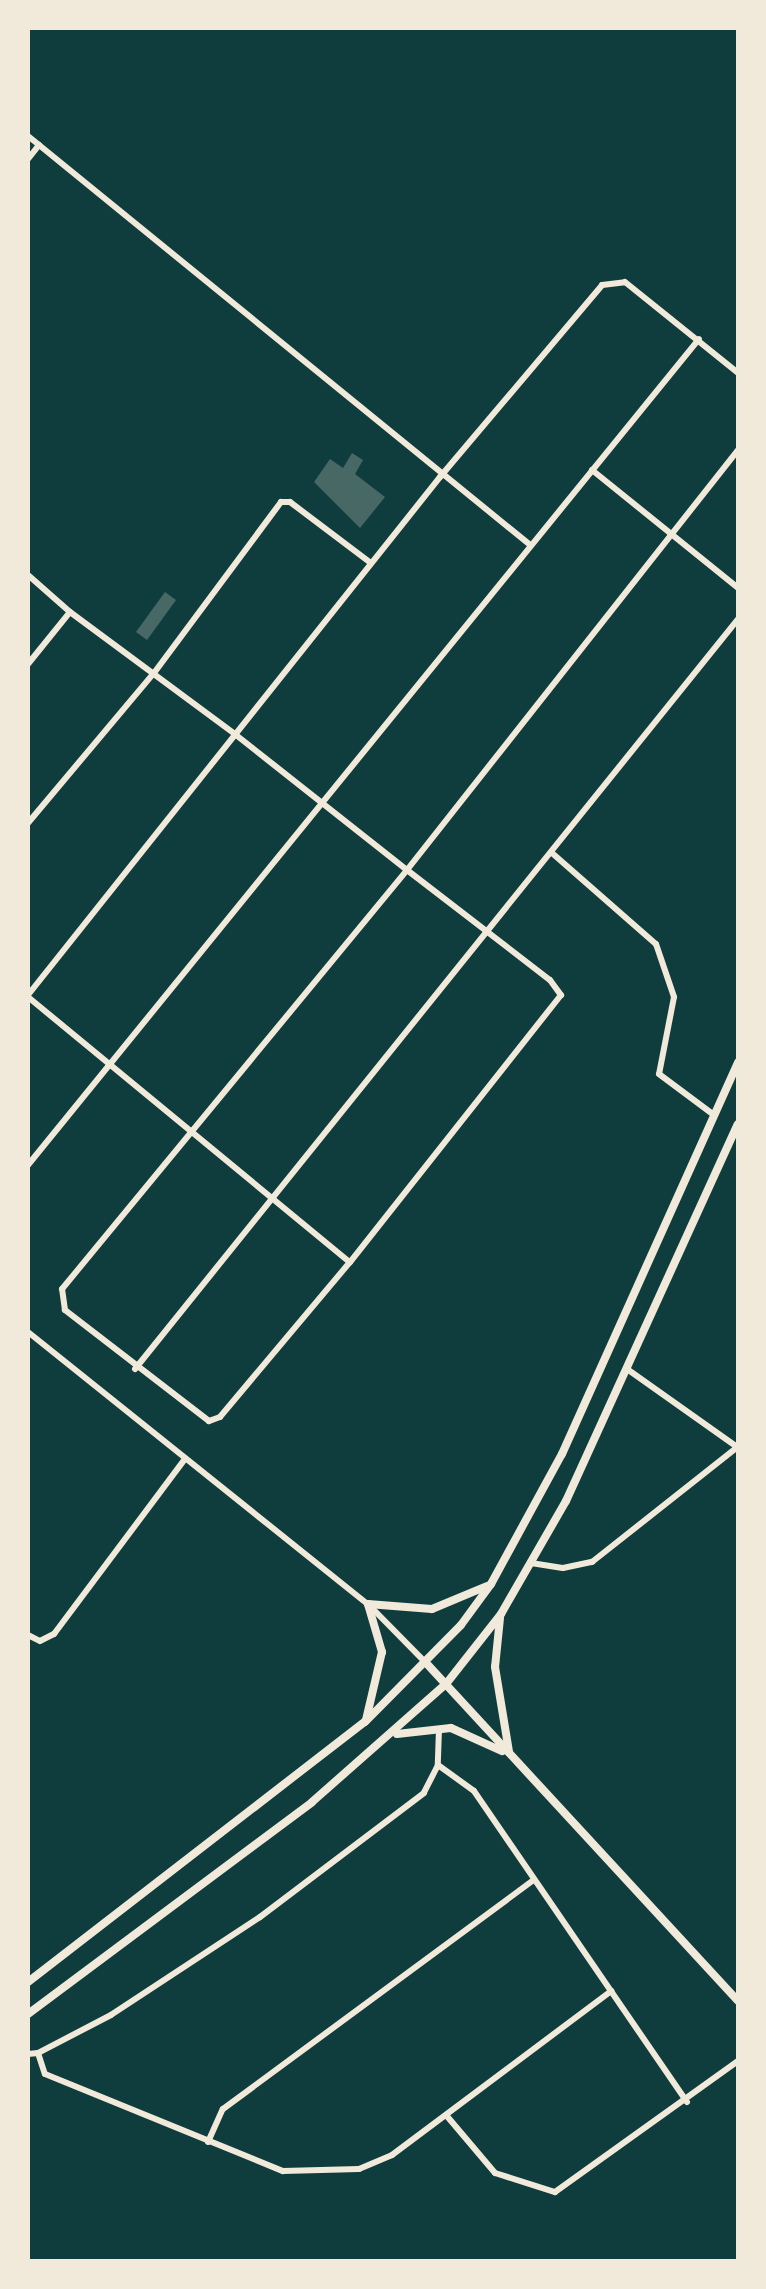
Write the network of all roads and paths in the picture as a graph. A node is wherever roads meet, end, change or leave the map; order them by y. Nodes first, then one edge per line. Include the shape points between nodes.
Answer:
1 (28, 136) edge
2 (39, 145) junction
3 (28, 159) edge
4 (699, 339) junction
5 (738, 373) edge
6 (738, 450) edge
7 (592, 470) junction
8 (440, 477) junction
9 (674, 534) junction
10 (529, 544) junction
11 (371, 564) junction
12 (28, 576) edge
13 (738, 588) edge
14 (70, 612) junction
15 (738, 620) edge
16 (28, 664) edge
17 (154, 673) junction
18 (236, 735) junction
19 (321, 801) junction
20 (28, 824) edge
21 (552, 853) junction
22 (406, 870) junction
23 (488, 934) junction
24 (28, 996) edge
25 (738, 1062) edge
26 (107, 1067) junction
27 (714, 1115) junction
28 (738, 1124) edge
29 (189, 1134) junction
30 (28, 1165) edge
31 (270, 1200) junction
32 (350, 1262) junction
33 (28, 1332) edge
34 (627, 1369) junction
35 (135, 1370) junction
36 (737, 1448) edge
37 (186, 1459) junction
38 (531, 1563) junction
39 (491, 1584) junction
40 (368, 1604) junction
41 (501, 1614) junction
42 (28, 1635) edge
43 (428, 1665) junction
44 (446, 1684) junction
45 (366, 1722) junction
46 (440, 1728) junction
47 (396, 1734) junction
48 (510, 1756) junction
49 (438, 1764) junction
50 (534, 1880) junction
51 (28, 1982) edge
52 (611, 1991) junction
53 (738, 2001) edge
54 (28, 2014) edge
55 (38, 2053) junction
56 (28, 2054) edge
57 (738, 2061) edge
58 (687, 2102) junction
59 (446, 2115) junction
60 (208, 2142) junction

1 - 2 street
2 - 3 street
2 - 8 street
4 - 5 street
4 - 7 street
4 - 8 street via 625,282 602,284
6 - 9 street
7 - 9 street
7 - 10 street
8 - 10 street
8 - 11 street
9 - 13 street
9 - 22 street
10 - 19 street
11 - 17 street via 290,502 281,502
11 - 18 street
12 - 14 street
14 - 16 street
14 - 17 street
15 - 21 street
17 - 18 street
17 - 20 street
18 - 19 street
18 - 24 street
19 - 22 street
19 - 26 street
21 - 23 street
21 - 27 street via 656,944 674,996 659,1074
22 - 23 street
22 - 29 street
23 - 31 street
23 - 32 street via 561,995
24 - 26 street
25 - 27 street
26 - 29 street
26 - 30 street
27 - 39 street via 562,1454
28 - 34 street
29 - 31 street
29 - 35 street via 59,1299
31 - 32 street
31 - 35 street
32 - 35 street via 220,1417 202,1420
33 - 37 street
34 - 36 street
34 - 38 street
36 - 38 street via 592,1562 563,1568
37 - 40 street
37 - 42 street via 54,1634 40,1641
38 - 41 street
39 - 40 street via 446,1607
39 - 43 street
40 - 43 street
40 - 45 street via 382,1652
41 - 44 street
41 - 48 street via 494,1668
43 - 44 street
43 - 45 street
44 - 47 street
44 - 48 street
45 - 51 street
46 - 47 street
46 - 48 street via 466,1732
46 - 49 street
47 - 54 street
48 - 53 street
49 - 50 street via 474,1791
49 - 55 street via 412,1803 260,1917 111,2015
50 - 52 street
50 - 60 street via 223,2108
52 - 58 street
52 - 59 street
55 - 56 street
55 - 60 street via 52,2079
57 - 58 street
58 - 59 street via 570,2183 544,2193 495,2172
59 - 60 street via 392,2156 359,2169 283,2171

